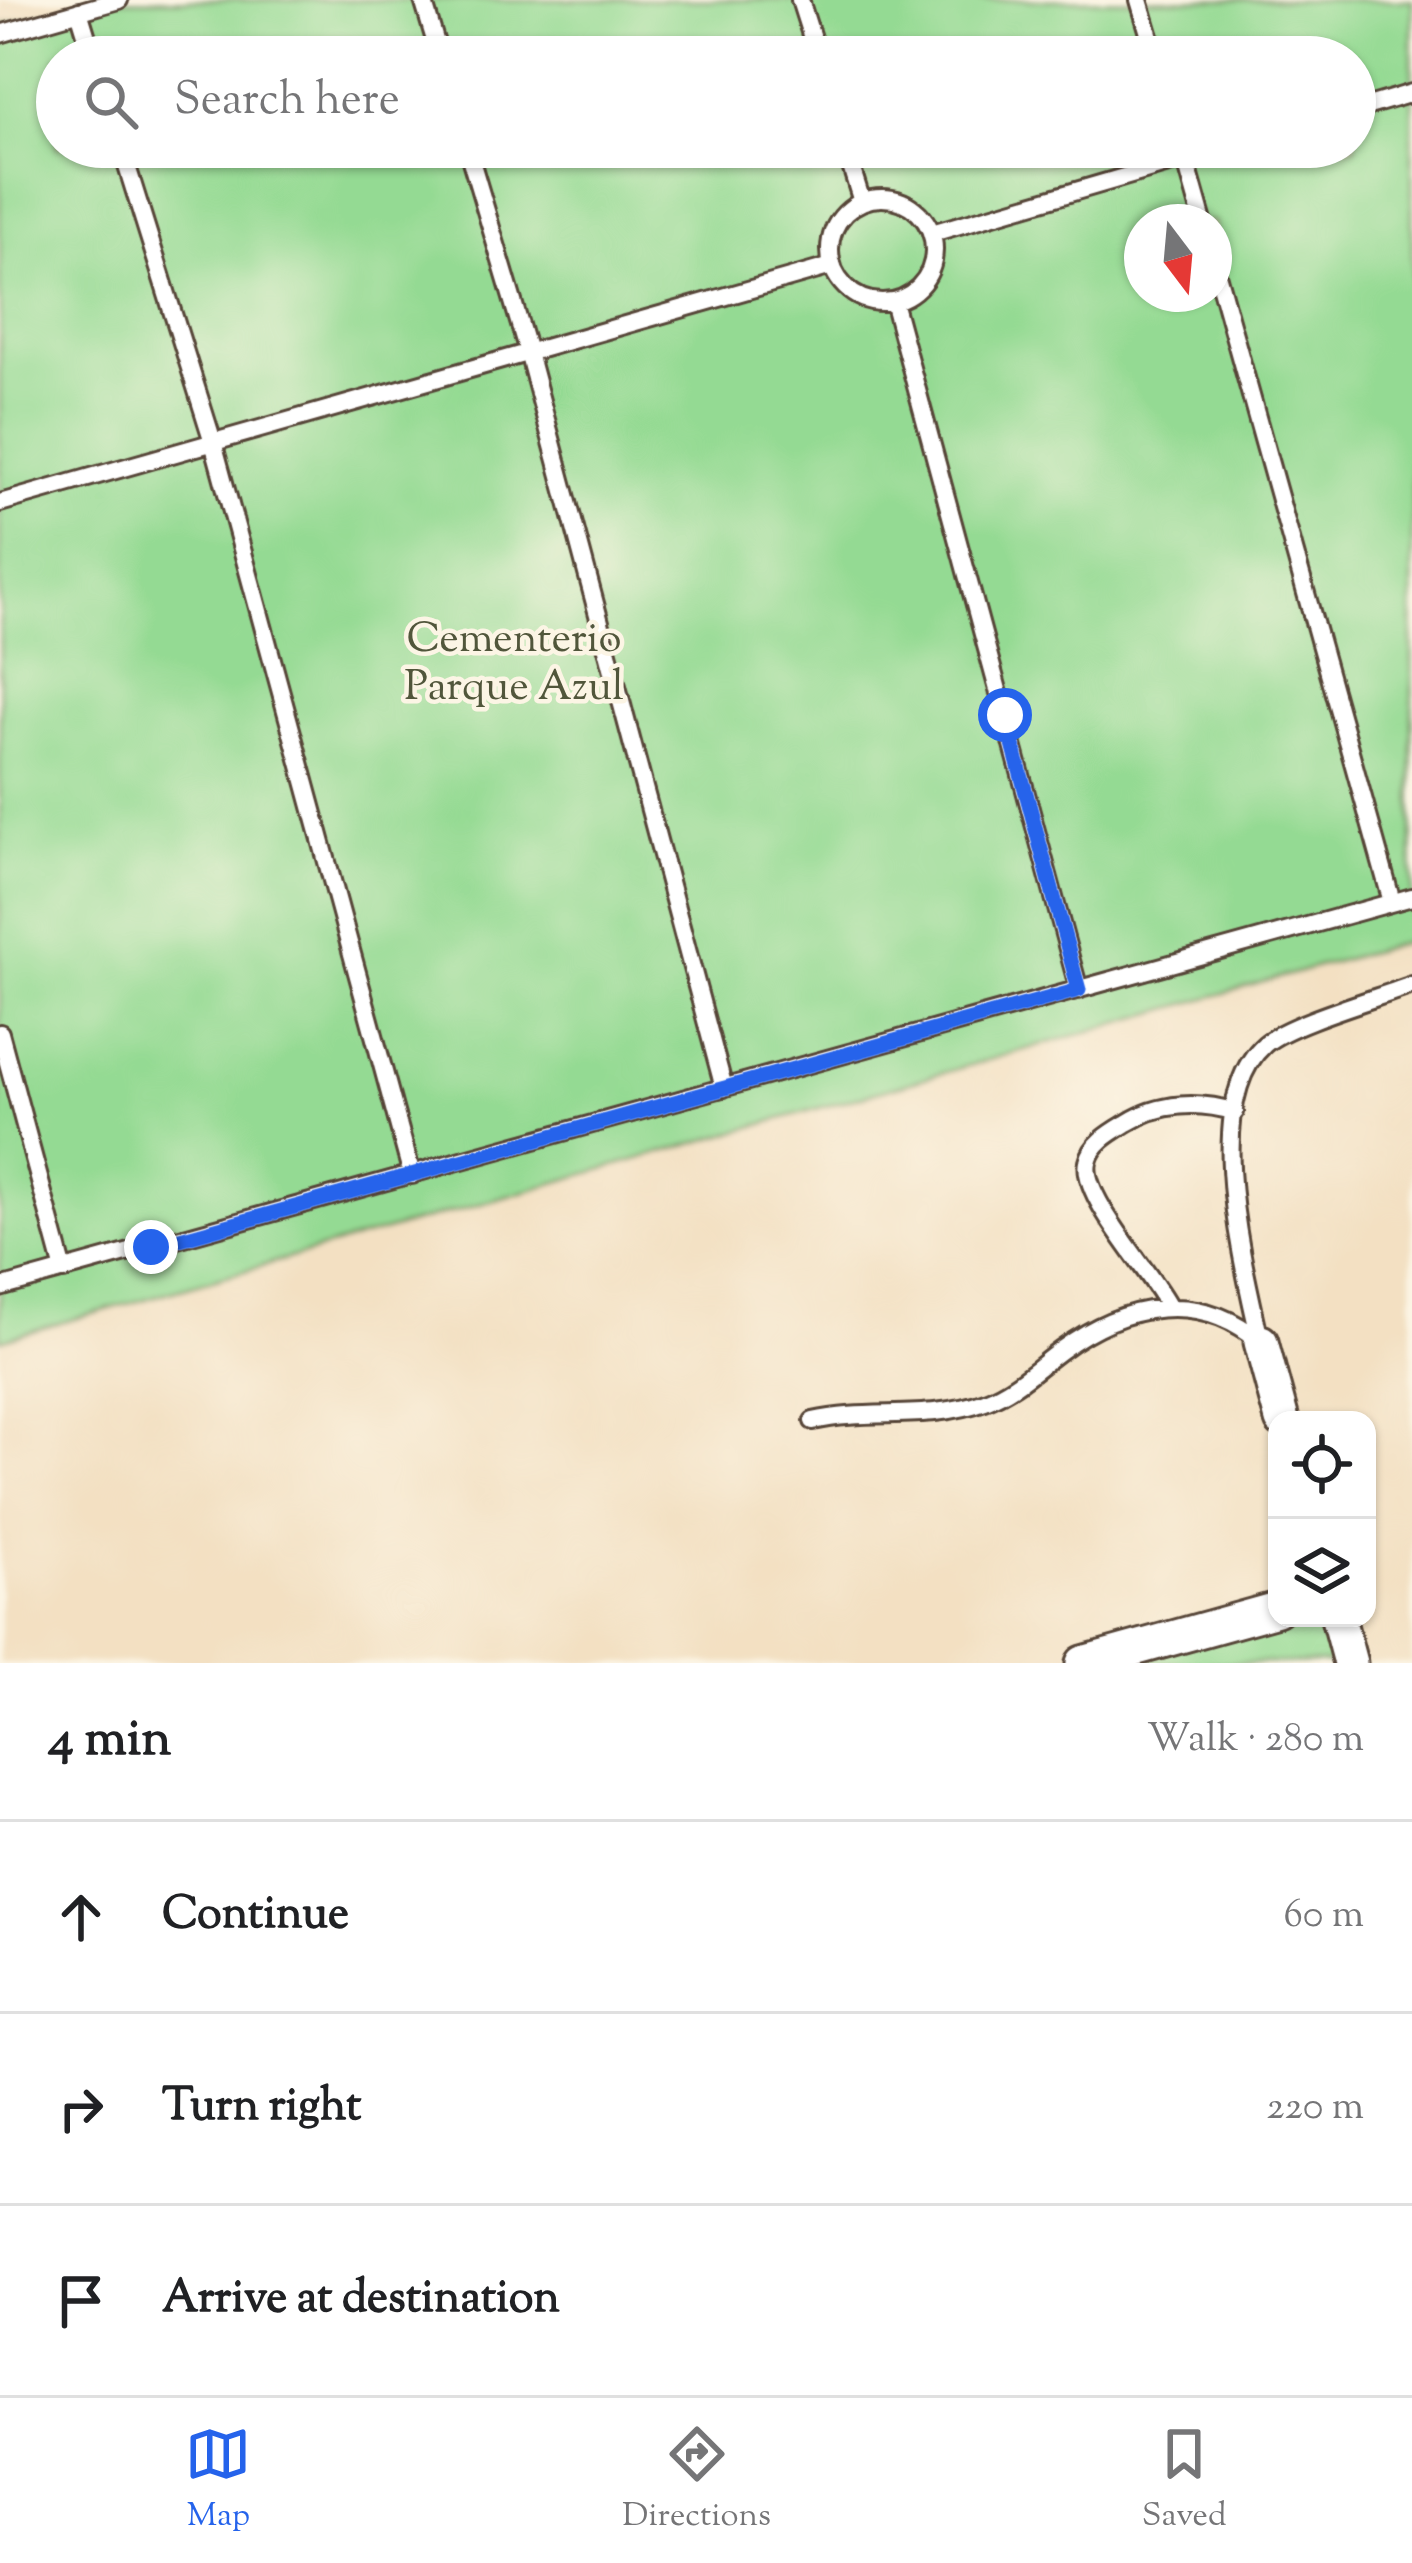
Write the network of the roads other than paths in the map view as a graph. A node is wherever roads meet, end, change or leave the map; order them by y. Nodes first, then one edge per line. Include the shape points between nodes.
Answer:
1 (119, 0) edge
2 (423, 0) edge
3 (800, 0) edge
4 (1139, 0) edge
5 (79, 11) junction
6 (0, 34) edge
7 (87, 36) edge
8 (434, 36) edge
9 (811, 36) edge
10 (1150, 36) edge
11 (1412, 93) edge
12 (1376, 104) edge
13 (128, 168) edge
14 (473, 168) edge
15 (851, 168) edge
16 (1137, 168) edge
17 (1188, 168) edge
18 (862, 202) junction
19 (1198, 204) edge
20 (932, 233) junction
21 (832, 266) junction
22 (893, 301) junction
23 (1228, 312) edge
24 (527, 352) junction
25 (213, 442) junction
26 (0, 502) edge
27 (1412, 896) edge
28 (1392, 902) junction
29 (1412, 985) edge
30 (1079, 990) junction
31 (0, 1033) edge
32 (724, 1088) junction
33 (1235, 1112) junction
34 (412, 1175) junction
35 (64, 1270) junction
36 (0, 1288) edge
37 (1169, 1307) junction
38 (1261, 1342) junction
39 (1280, 1411) edge
40 (813, 1421) dead end
41 (1268, 1612) edge
42 (1340, 1627) edge
43 (1083, 1663) edge
44 (1350, 1663) edge

1 - 5 lane
2 - 8 lane
3 - 9 lane
4 - 10 lane
5 - 6 lane
5 - 7 lane
11 - 12 lane
13 - 25 lane
14 - 24 lane
15 - 18 lane
16 - 20 lane
17 - 19 lane
18 - 20 lane via 911,207
18 - 21 lane via 832,235
20 - 22 lane via 931,268
21 - 22 lane via 862,298
21 - 24 lane
22 - 30 lane
23 - 28 lane
24 - 25 lane
24 - 32 lane
25 - 26 lane
25 - 34 lane
27 - 28 lane
28 - 30 lane
29 - 33 lane via 1269,1040 1246,1064
30 - 32 lane
31 - 35 lane
32 - 34 lane
33 - 37 lane via 1204,1103 1136,1117 1103,1138 1088,1162 1104,1212
33 - 38 lane via 1232,1181
34 - 35 lane
35 - 36 lane
37 - 38 lane via 1237,1322
37 - 40 lane via 1112,1319 985,1401 917,1415
38 - 39 street
41 - 43 street
42 - 44 street

